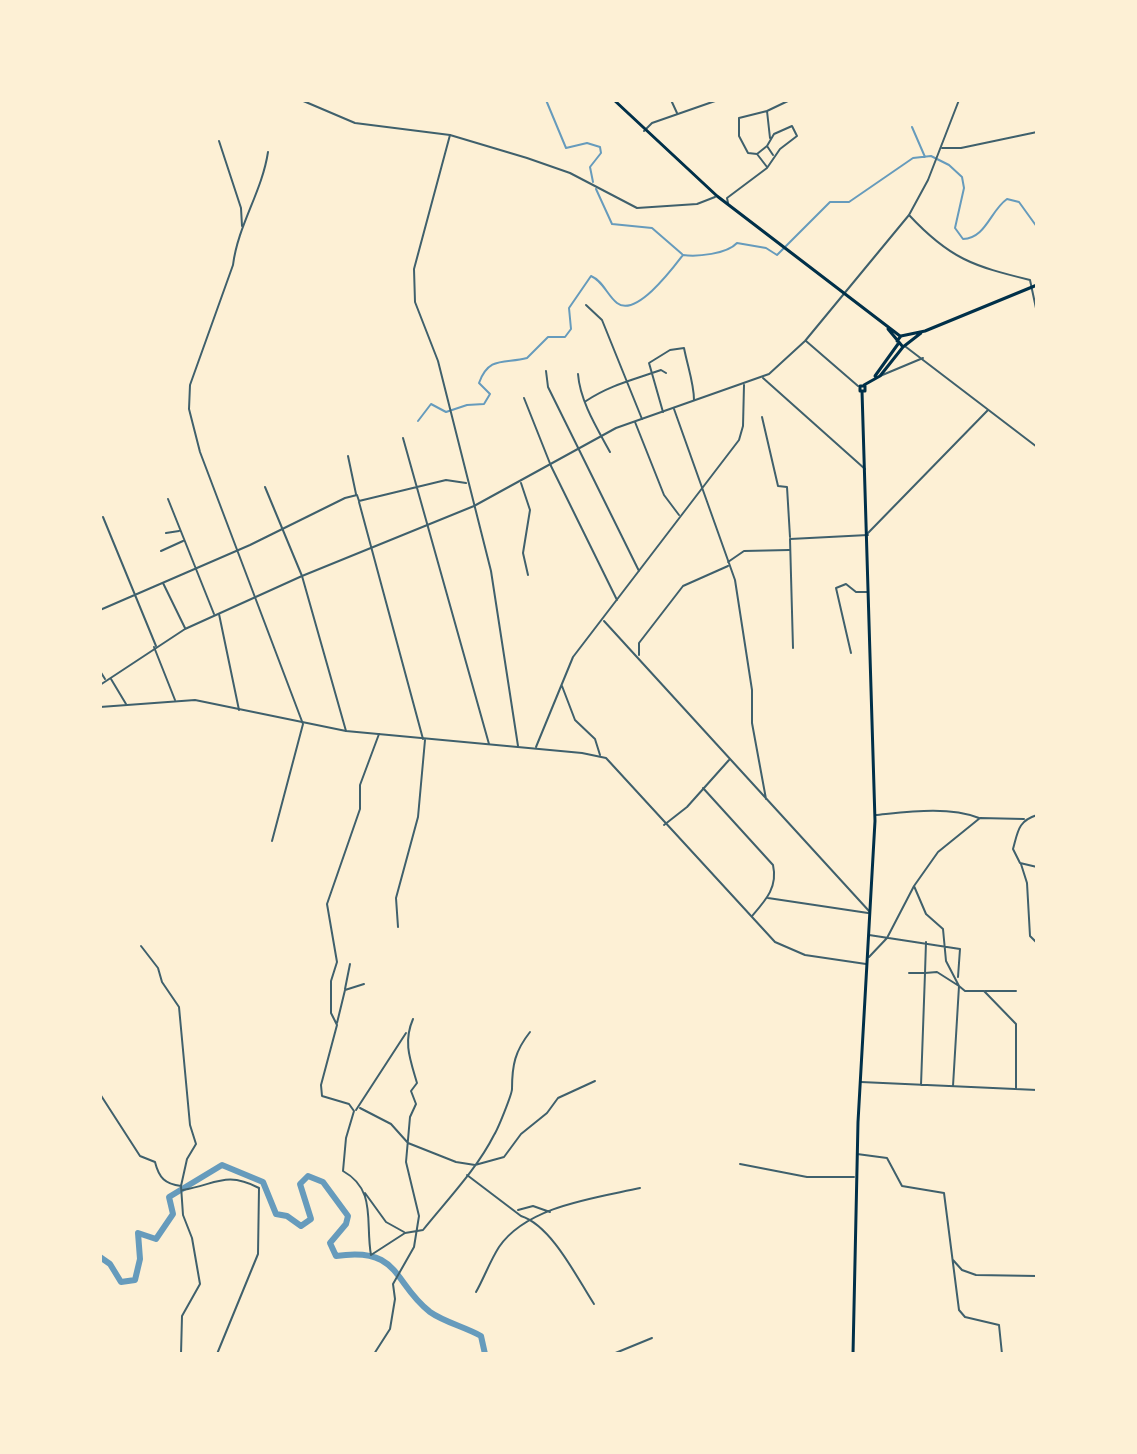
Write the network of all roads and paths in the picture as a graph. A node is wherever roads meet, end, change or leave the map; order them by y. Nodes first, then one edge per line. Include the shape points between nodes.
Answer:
1 (301, 100) edge
2 (614, 100) edge
3 (671, 100) edge
4 (718, 100) edge
5 (790, 100) edge
6 (959, 100) edge
7 (767, 111) junction
8 (677, 113) junction
9 (644, 131) junction
10 (1037, 132) edge
11 (450, 135) junction
12 (770, 138) junction
13 (219, 141) dead end
14 (767, 146) junction
15 (940, 148) junction
16 (268, 152) dead end
17 (757, 154) junction
18 (774, 156) junction
19 (767, 168) junction
20 (717, 196) junction
21 (728, 204) junction
22 (909, 215) junction
23 (242, 227) junction
24 (1035, 285) edge
25 (844, 293) junction
26 (586, 305) dead end
27 (1037, 313) edge
28 (887, 327) junction
29 (925, 331) junction
30 (902, 336) junction
31 (805, 341) junction
32 (898, 342) junction
33 (907, 345) junction
34 (923, 358) junction
35 (886, 366) junction
36 (546, 371) dead end
37 (651, 373) junction
38 (666, 373) dead end
39 (578, 374) dead end
40 (879, 374) junction
41 (763, 378) junction
42 (627, 379) junction
43 (744, 385) junction
44 (862, 388) junction
45 (524, 398) dead end
46 (586, 401) junction
47 (694, 401) junction
48 (674, 408) junction
49 (988, 409) junction
50 (663, 412) junction
51 (762, 417) dead end
52 (642, 419) junction
53 (635, 422) junction
54 (403, 438) dead end
55 (599, 438) junction
56 (1037, 447) edge
57 (578, 451) junction
58 (610, 452) dead end
59 (348, 456) dead end
60 (551, 466) junction
61 (866, 470) junction
62 (469, 483) junction
63 (521, 483) junction
64 (265, 487) dead end
65 (416, 487) junction
66 (702, 491) junction
67 (357, 495) junction
68 (168, 499) dead end
69 (359, 501) junction
70 (474, 506) junction
71 (680, 516) junction
72 (103, 517) dead end
73 (428, 525) junction
74 (283, 530) junction
75 (180, 531) junction
76 (166, 533) dead end
77 (868, 534) junction
78 (790, 539) junction
79 (184, 541) junction
80 (373, 550) junction
81 (789, 550) junction
82 (161, 551) dead end
83 (238, 551) junction
84 (727, 564) junction
85 (195, 569) junction
86 (639, 571) junction
87 (528, 575) dead end
88 (302, 576) junction
89 (162, 583) junction
90 (868, 592) junction
91 (134, 595) junction
92 (254, 598) junction
93 (618, 601) junction
94 (100, 610) edge
95 (219, 613) junction
96 (214, 615) junction
97 (604, 620) junction
98 (185, 629) junction
99 (155, 646) junction
100 (793, 648) dead end
101 (851, 653) dead end
102 (639, 656) junction
103 (100, 671) edge
104 (110, 677) junction
105 (106, 680) junction
106 (100, 685) edge
107 (562, 685) junction
108 (175, 700) junction
109 (127, 705) junction
110 (100, 707) edge
111 (239, 710) junction
112 (303, 724) junction
113 (346, 731) junction
114 (379, 734) junction
115 (424, 740) junction
116 (489, 744) junction
117 (519, 748) junction
118 (535, 749) junction
119 (600, 756) junction
120 (730, 759) junction
121 (703, 788) junction
122 (766, 799) junction
123 (875, 815) junction
124 (1037, 815) edge
125 (980, 818) junction
126 (1024, 819) junction
127 (664, 825) junction
128 (272, 841) dead end
129 (1020, 863) junction
130 (1037, 867) edge
131 (914, 886) junction
132 (768, 898) junction
133 (870, 912) junction
134 (752, 916) junction
135 (398, 927) dead end
136 (869, 935) junction
137 (887, 938) junction
138 (926, 942) junction
139 (1037, 943) edge
140 (141, 946) dead end
141 (944, 946) junction
142 (868, 957) junction
143 (350, 964) dead end
144 (867, 964) junction
145 (909, 973) dead end
146 (925, 973) junction
147 (958, 979) junction
148 (364, 984) dead end
149 (959, 986) junction
150 (345, 990) junction
151 (984, 991) junction
152 (1016, 991) dead end
153 (413, 1019) dead end
154 (337, 1025) junction
155 (407, 1032) junction
156 (530, 1032) dead end
157 (595, 1081) dead end
158 (859, 1082) junction
159 (921, 1085) junction
160 (953, 1086) junction
161 (1016, 1088) junction
162 (1037, 1090) edge
163 (100, 1094) edge
164 (360, 1108) junction
165 (354, 1111) junction
166 (408, 1143) junction
167 (856, 1154) junction
168 (740, 1164) dead end
169 (475, 1165) junction
170 (467, 1175) junction
171 (856, 1177) junction
172 (182, 1188) junction
173 (640, 1188) dead end
174 (364, 1192) junction
175 (517, 1211) junction
176 (550, 1212) junction
177 (531, 1220) junction
178 (415, 1232) junction
179 (405, 1233) junction
180 (952, 1260) junction
181 (1037, 1276) edge
182 (476, 1292) dead end
183 (594, 1304) dead end
184 (652, 1338) dead end
185 (181, 1354) edge
186 (217, 1354) edge
187 (374, 1354) edge
188 (613, 1354) edge
189 (853, 1354) edge
190 (1002, 1354) edge

1 - 11 street via 355,123
2 - 9 main road
3 - 8 street
4 - 8 street
5 - 7 street
6 - 15 street
7 - 12 street
7 - 17 street via 739,118 743,144 748,153
8 - 9 street
9 - 20 main road
10 - 15 street
11 - 20 street via 527,158 637,208 697,204
11 - 62 street via 412,283
12 - 14 street
12 - 18 street via 789,126 797,133
13 - 23 street
14 - 17 street
14 - 18 street
15 - 22 street
16 - 23 street via 264,177
17 - 19 street
18 - 19 street
19 - 21 street via 727,198
20 - 21 main road
21 - 25 main road
22 - 24 street via 969,264
22 - 25 street
23 - 83 street via 189,397 195,438
24 - 27 street
24 - 29 main road
25 - 28 main road
25 - 31 street
26 - 42 street via 602,320
28 - 30 main road
28 - 32 main road
29 - 30 main road
29 - 33 main road
30 - 32 main road
30 - 33 main road
31 - 41 street
31 - 44 street
32 - 33 main road
32 - 35 main road
33 - 34 street
33 - 35 main road
34 - 40 street
34 - 49 street
35 - 40 main road
36 - 57 street via 548,387
37 - 38 street
37 - 42 street
37 - 47 street via 649,363 683,347 696,387
37 - 50 street
39 - 46 street
40 - 44 main road
41 - 43 street
41 - 61 street
42 - 46 street
42 - 52 street
43 - 47 street
43 - 66 street via 742,434
44 - 61 main road
45 - 60 street
46 - 55 street
47 - 48 street
48 - 50 street
48 - 66 street
49 - 56 street
49 - 77 street
50 - 52 street
51 - 78 street via 778,486 787,487
52 - 53 street
53 - 55 street
53 - 71 street via 664,495
54 - 65 street
55 - 57 street
55 - 58 street
57 - 60 street
57 - 86 street
59 - 67 street
60 - 63 street
60 - 93 street
61 - 77 main road
62 - 65 street via 446,480
62 - 70 street
63 - 70 street
63 - 87 street via 530,510 523,553
64 - 74 street
65 - 69 street
65 - 73 street
66 - 71 street
66 - 84 street
67 - 69 street
67 - 74 street
68 - 75 street
69 - 80 street
70 - 73 street
70 - 117 street via 497,603
71 - 86 street
72 - 91 street
73 - 80 street
73 - 116 street
74 - 83 street
74 - 88 street
75 - 76 street
75 - 79 street
77 - 78 street
77 - 90 main road
78 - 81 street
79 - 82 street
79 - 85 street
80 - 88 street
80 - 115 street
81 - 84 street via 744,551
81 - 100 street
83 - 85 street
83 - 92 street
84 - 102 street via 683,586 639,643
84 - 122 street via 737,588
85 - 89 street
85 - 96 street
86 - 93 street
88 - 92 street
88 - 113 street
89 - 91 street
89 - 98 street
90 - 101 street via 856,592 846,584 836,588
90 - 123 main road
91 - 94 street
91 - 99 street
92 - 95 street
92 - 112 street
93 - 97 street
95 - 96 street
95 - 111 street
96 - 98 street
97 - 102 street
97 - 107 street via 573,657
98 - 99 street
99 - 104 street
99 - 108 street
102 - 120 street
103 - 105 street
104 - 105 street
104 - 109 street
105 - 106 street
107 - 118 street
107 - 119 street via 575,720 595,739
108 - 109 street
108 - 111 street
109 - 110 street
111 - 112 street
112 - 113 street
112 - 128 street
113 - 114 street
114 - 115 street
114 - 154 street via 327,904 337,962 331,981 331,1013
115 - 116 street
115 - 135 street via 418,817 396,898
116 - 117 street
117 - 118 street
118 - 119 street
119 - 127 street via 612,762
120 - 121 street
120 - 122 street
121 - 127 street
121 - 132 street via 773,865 775,882
122 - 133 street
123 - 125 street via 920,811
123 - 133 main road
124 - 126 street
125 - 126 street
125 - 131 street via 938,852
126 - 129 street via 1013,849
127 - 134 street
129 - 130 street
129 - 139 street via 1027,883 1030,936
131 - 137 street
131 - 141 street via 926,914 943,929
132 - 133 street
132 - 134 street
133 - 136 main road
134 - 144 street via 788,951
136 - 137 street
136 - 142 main road
137 - 138 street
137 - 142 street
138 - 141 street
138 - 146 street
140 - 172 street via 179,1007 196,1144 187,1159
141 - 147 street via 946,961
141 - 147 street via 960,949
142 - 144 main road
143 - 150 street
144 - 158 main road
145 - 146 street
146 - 149 street via 937,972
146 - 159 street
147 - 149 street
148 - 150 street
149 - 151 street
149 - 160 street
150 - 154 street
151 - 152 street
151 - 161 street via 1016,1024
153 - 155 street
154 - 165 street via 322,1096 349,1104
155 - 164 street
155 - 166 street via 417,1083 411,1091 416,1104
156 - 169 street via 516,1049 512,1090 494,1137
157 - 169 street via 558,1098 504,1157
158 - 159 street
158 - 167 main road
159 - 160 street
160 - 161 street
161 - 162 street
163 - 172 street via 140,1156 155,1162 168,1185
164 - 165 street
164 - 166 street via 391,1124
165 - 174 street via 343,1171 358,1179
166 - 169 street
166 - 178 street via 407,1176 419,1216
167 - 171 main road
167 - 180 street via 887,1158 902,1186 944,1193
168 - 171 street via 807,1177
169 - 170 street
170 - 175 street
170 - 178 street via 423,1230
171 - 189 main road
172 - 185 street via 200,1284 182,1316
172 - 186 street via 200,1188 221,1178 240,1178 259,1188 258,1254
173 - 176 street
174 - 179 street via 386,1222
174 - 179 street via 371,1255
175 - 176 street via 533,1206
175 - 177 street
176 - 177 street
177 - 182 street via 499,1246
177 - 183 street via 564,1254
178 - 179 street
178 - 187 street via 408,1262 393,1284 390,1329
180 - 181 street via 976,1275
180 - 190 street via 959,1310 965,1317 999,1325
184 - 188 street

